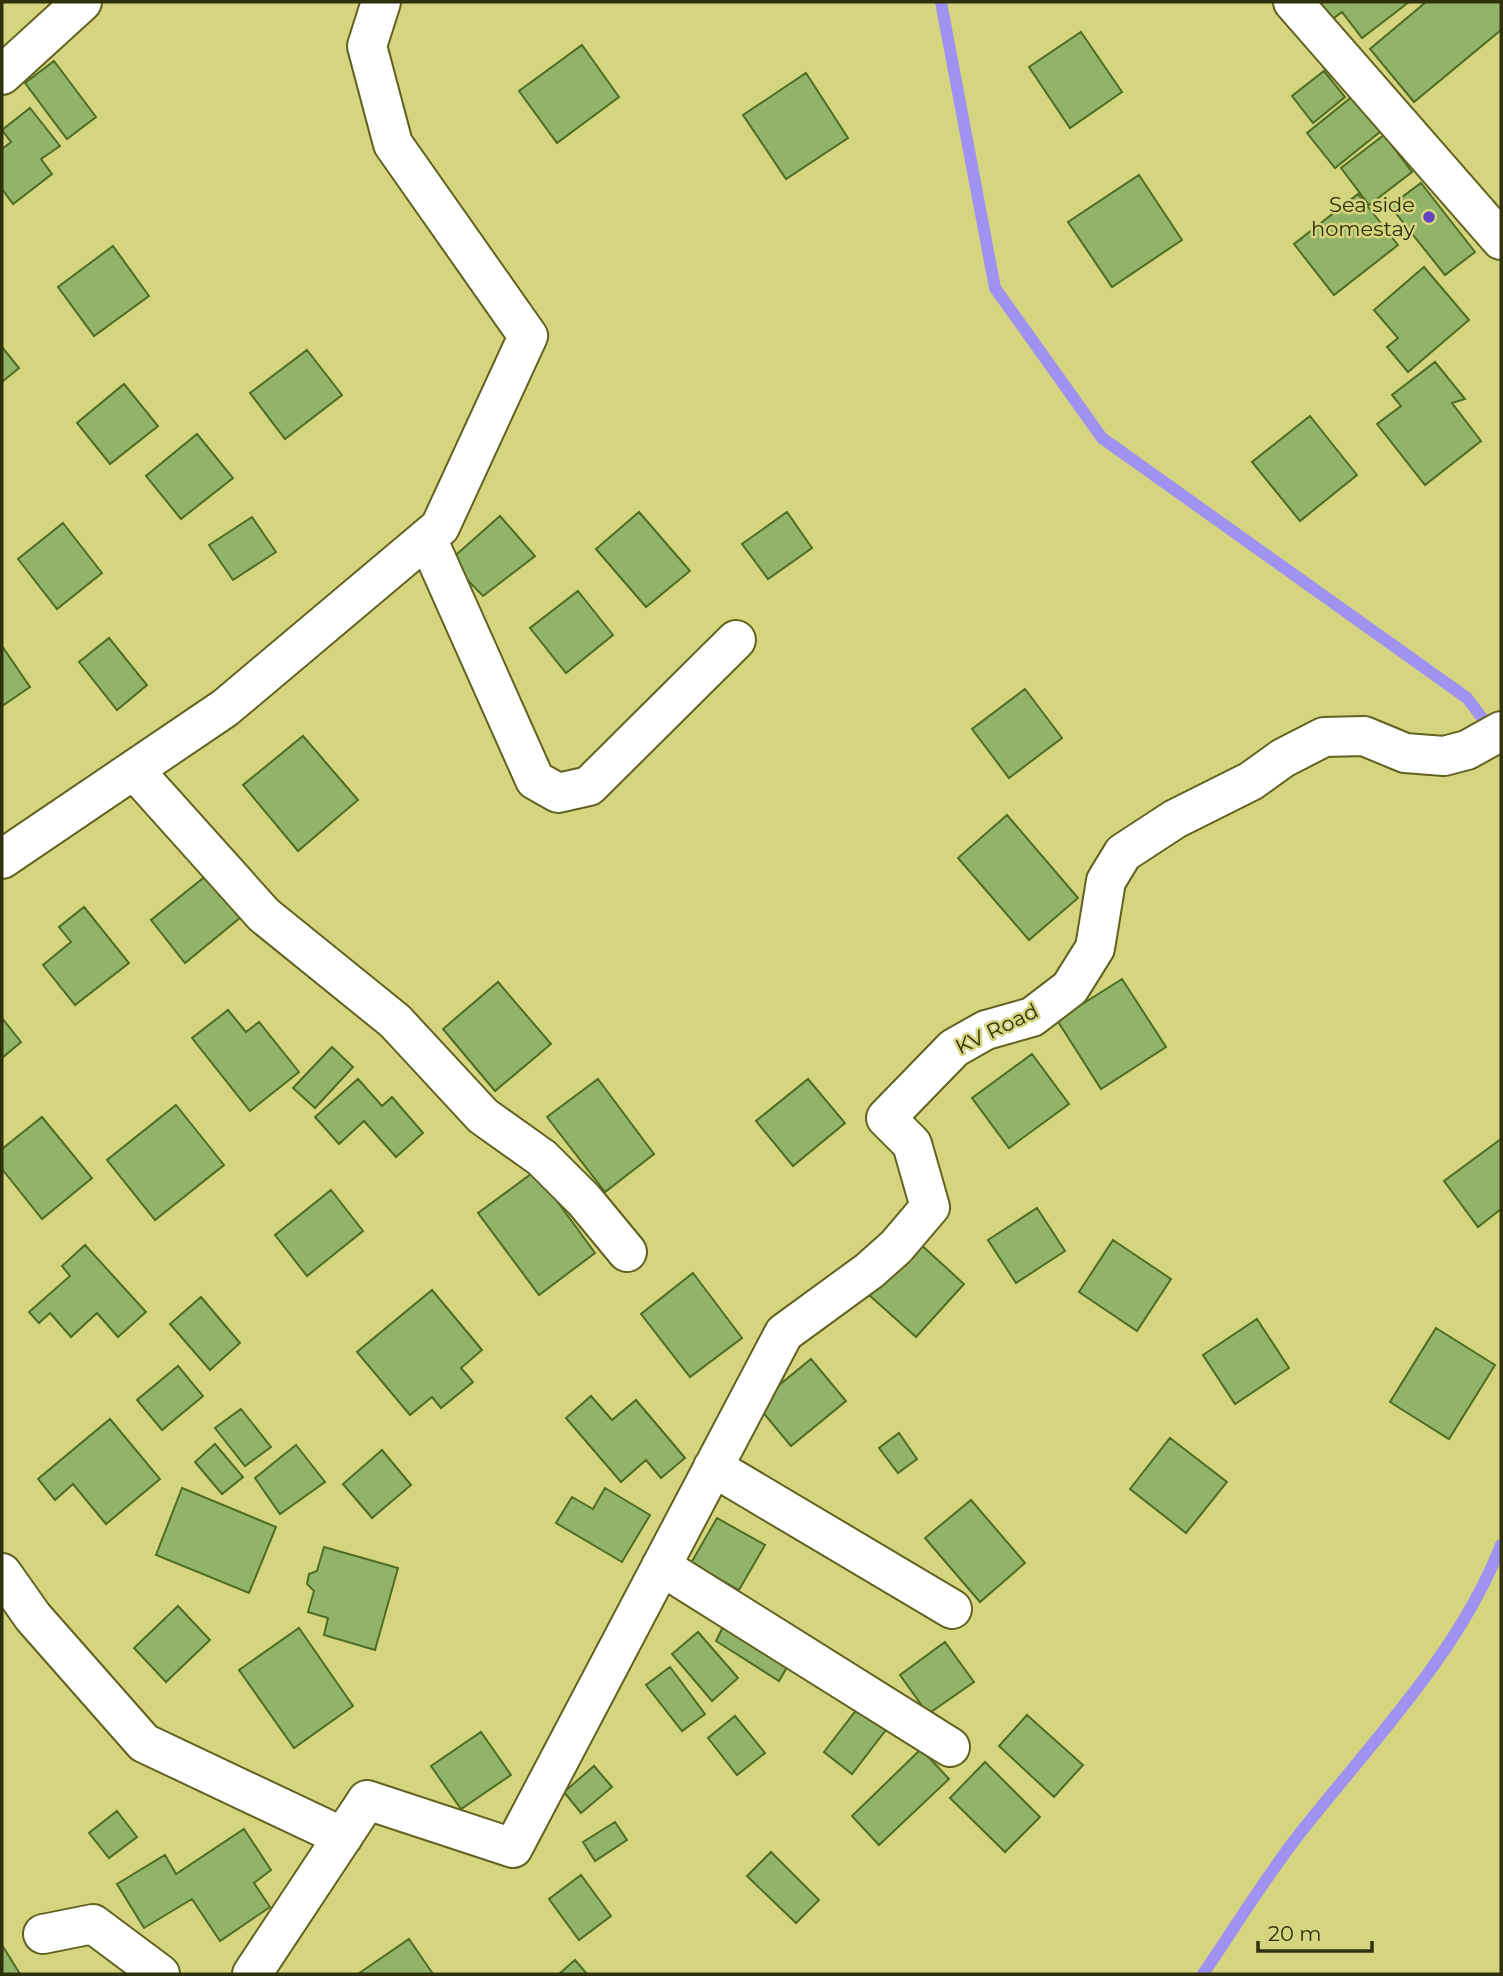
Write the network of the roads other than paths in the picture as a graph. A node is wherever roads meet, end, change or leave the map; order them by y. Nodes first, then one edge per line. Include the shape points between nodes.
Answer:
1 (82, 2) edge
2 (381, 2) edge
3 (1293, 2) edge
4 (2, 75) edge
5 (1501, 240) edge
6 (427, 538) junction
7 (736, 640) dead end
8 (1501, 732) edge
9 (134, 770) junction
10 (2, 859) edge
11 (627, 1252) dead end
12 (713, 1467) junction
13 (661, 1566) junction
14 (2, 1573) edge
15 (952, 1609) dead end
16 (950, 1747) dead end
17 (343, 1837) junction
18 (43, 1934) dead end
19 (160, 1974) edge
20 (252, 1974) edge

1 - 4 street
2 - 6 street via 367,46 393,144 528,336 440,527
3 - 5 street
6 - 7 street via 535,780 558,793 589,786
6 - 9 street via 225,708
8 - 12 street, KV Road via 1444,756 1405,753 1364,736 1324,737 1123,853 1106,881 1095,948 1070,988 1032,1017 986,1030 954,1048 886,1118 912,1144 930,1207 869,1271 784,1334
9 - 10 street
9 - 11 street via 264,915 395,1021 484,1116 542,1158
12 - 13 street
12 - 15 street
13 - 16 street
13 - 17 street via 513,1848 367,1800
14 - 17 street via 33,1618 144,1743
17 - 20 street
18 - 19 street via 93,1924

